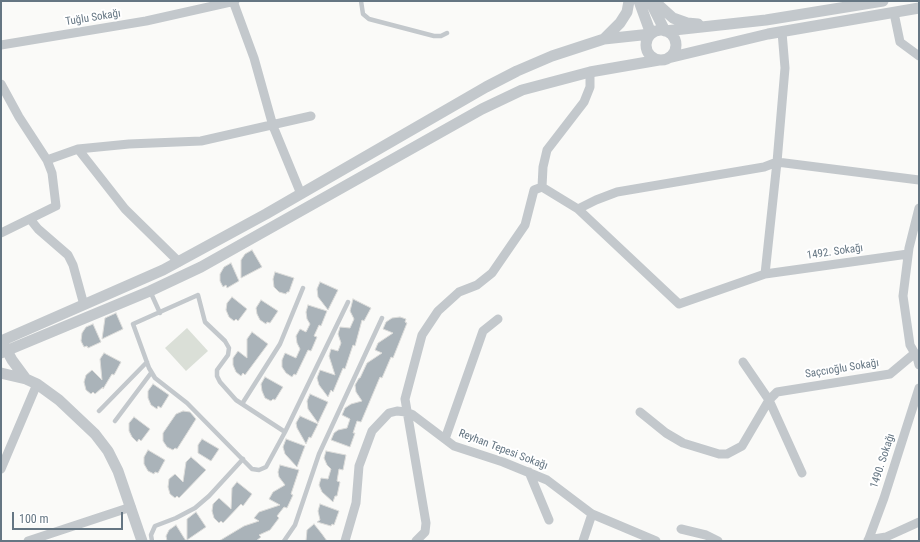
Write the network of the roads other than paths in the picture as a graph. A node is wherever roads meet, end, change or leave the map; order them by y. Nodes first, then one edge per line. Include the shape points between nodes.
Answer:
1 (234, 1) edge
2 (361, 1) edge
3 (639, 1) edge
4 (650, 1) edge
5 (654, 1) edge
6 (883, 1) edge
7 (628, 6) edge
8 (919, 8) edge
9 (894, 13) junction
10 (717, 26) junction
11 (665, 31) junction
12 (782, 32) junction
13 (447, 33) dead end
14 (651, 34) junction
15 (604, 39) junction
16 (1, 45) edge
17 (919, 56) edge
18 (663, 59) junction
19 (590, 72) junction
20 (1, 84) edge
21 (311, 116) dead end
22 (273, 126) junction
23 (78, 149) junction
24 (47, 160) junction
25 (777, 162) junction
26 (919, 180) edge
27 (542, 187) junction
28 (301, 194) junction
29 (919, 208) edge
30 (578, 209) junction
31 (30, 219) junction
32 (1, 233) edge
33 (908, 254) junction
34 (179, 262) junction
35 (765, 274) junction
36 (302, 288) dead end
37 (150, 291) junction
38 (348, 302) dead end
39 (84, 305) junction
40 (160, 313) junction
41 (382, 318) dead end
42 (498, 319) dead end
43 (3, 346) edge
44 (915, 353) junction
45 (146, 362) junction
46 (743, 362) dead end
47 (919, 365) edge
48 (1, 373) edge
49 (151, 373) junction
50 (26, 379) junction
51 (37, 384) junction
52 (919, 388) edge
53 (769, 400) junction
54 (242, 404) junction
55 (99, 411) dead end
56 (406, 412) junction
57 (640, 412) dead end
58 (115, 421) dead end
59 (285, 432) junction
60 (445, 439) junction
61 (242, 459) junction
62 (1, 469) edge
63 (529, 472) junction
64 (802, 473) dead end
65 (131, 507) junction
66 (592, 514) junction
67 (549, 520) dead end
68 (919, 522) edge
69 (682, 529) dead end
70 (347, 539) edge
71 (28, 541) edge
72 (142, 541) edge
73 (152, 541) edge
74 (284, 541) edge
75 (416, 541) edge
76 (583, 541) edge
77 (656, 541) edge
78 (718, 541) edge
79 (868, 541) edge

1 - 16 street, Tuğlu Sokağı via 146,21
1 - 22 street via 254,58
2 - 13 lane via 363,14 369,19 434,36
3 - 14 street
4 - 11 street
5 - 10 street via 673,18 687,23
6 - 10 street
7 - 15 street via 620,23
8 - 9 street
9 - 12 street
9 - 17 street via 900,42
10 - 11 street
11 - 14 street
11 - 18 street via 673,37 676,46 672,55
12 - 18 street
12 - 25 street via 785,68
14 - 15 street
14 - 18 street via 646,47 650,56
15 - 28 street via 552,56 503,78
18 - 19 street
19 - 27 street via 590,87 584,102 548,150 542,167
19 - 37 street via 522,90 498,101 201,267
20 - 24 street
21 - 22 street
22 - 23 street via 201,141
22 - 28 street
23 - 24 street
23 - 34 street via 125,209
24 - 31 street via 52,173 56,206
25 - 26 street
25 - 30 street via 764,167 617,192
25 - 35 street
27 - 30 street
27 - 56 street via 534,190 524,225 492,273 477,285 459,292 438,311 422,335 405,399
28 - 34 street
29 - 33 street
30 - 35 street, 1492. Sokağı via 679,304
31 - 32 street
31 - 39 street via 68,255
33 - 35 street, 1492. Sokağı
33 - 44 street via 903,296 910,344
34 - 39 street
36 - 54 lane via 280,344
37 - 40 lane
37 - 43 street
38 - 59 lane
39 - 43 street
40 - 45 lane via 133,324
40 - 54 lane via 198,295 205,322 229,348 228,355 217,368 217,376 227,392
41 - 74 lane via 319,454 295,525
42 - 60 street via 483,331
43 - 50 street
44 - 47 street
44 - 53 street, Saçcıoğlu Sokağı via 890,374 784,390 777,392
45 - 49 lane
45 - 55 lane
46 - 53 street
48 - 50 street
49 - 58 lane
49 - 61 lane via 187,403
50 - 51 street
51 - 62 street
51 - 65 street via 59,400 95,434 108,451
52 - 79 street, 1490. Sokağı
53 - 57 street via 742,446 735,452 723,454 678,440
53 - 64 street
54 - 59 lane
56 - 60 street, Reyhan Tepesi Sokağı
56 - 70 street via 389,413 372,431 359,466 356,503
56 - 75 street via 426,523 425,532
59 - 61 lane via 264,468 252,469
60 - 63 street, Reyhan Tepesi Sokağı via 454,446
61 - 73 lane via 195,508 155,526 151,535
63 - 66 street, Reyhan Tepesi Sokağı via 547,480
63 - 67 street
65 - 71 street
65 - 72 street
66 - 76 street
66 - 77 street, Reyhan Tepesi Sokağı
68 - 79 street via 886,537
69 - 78 street

